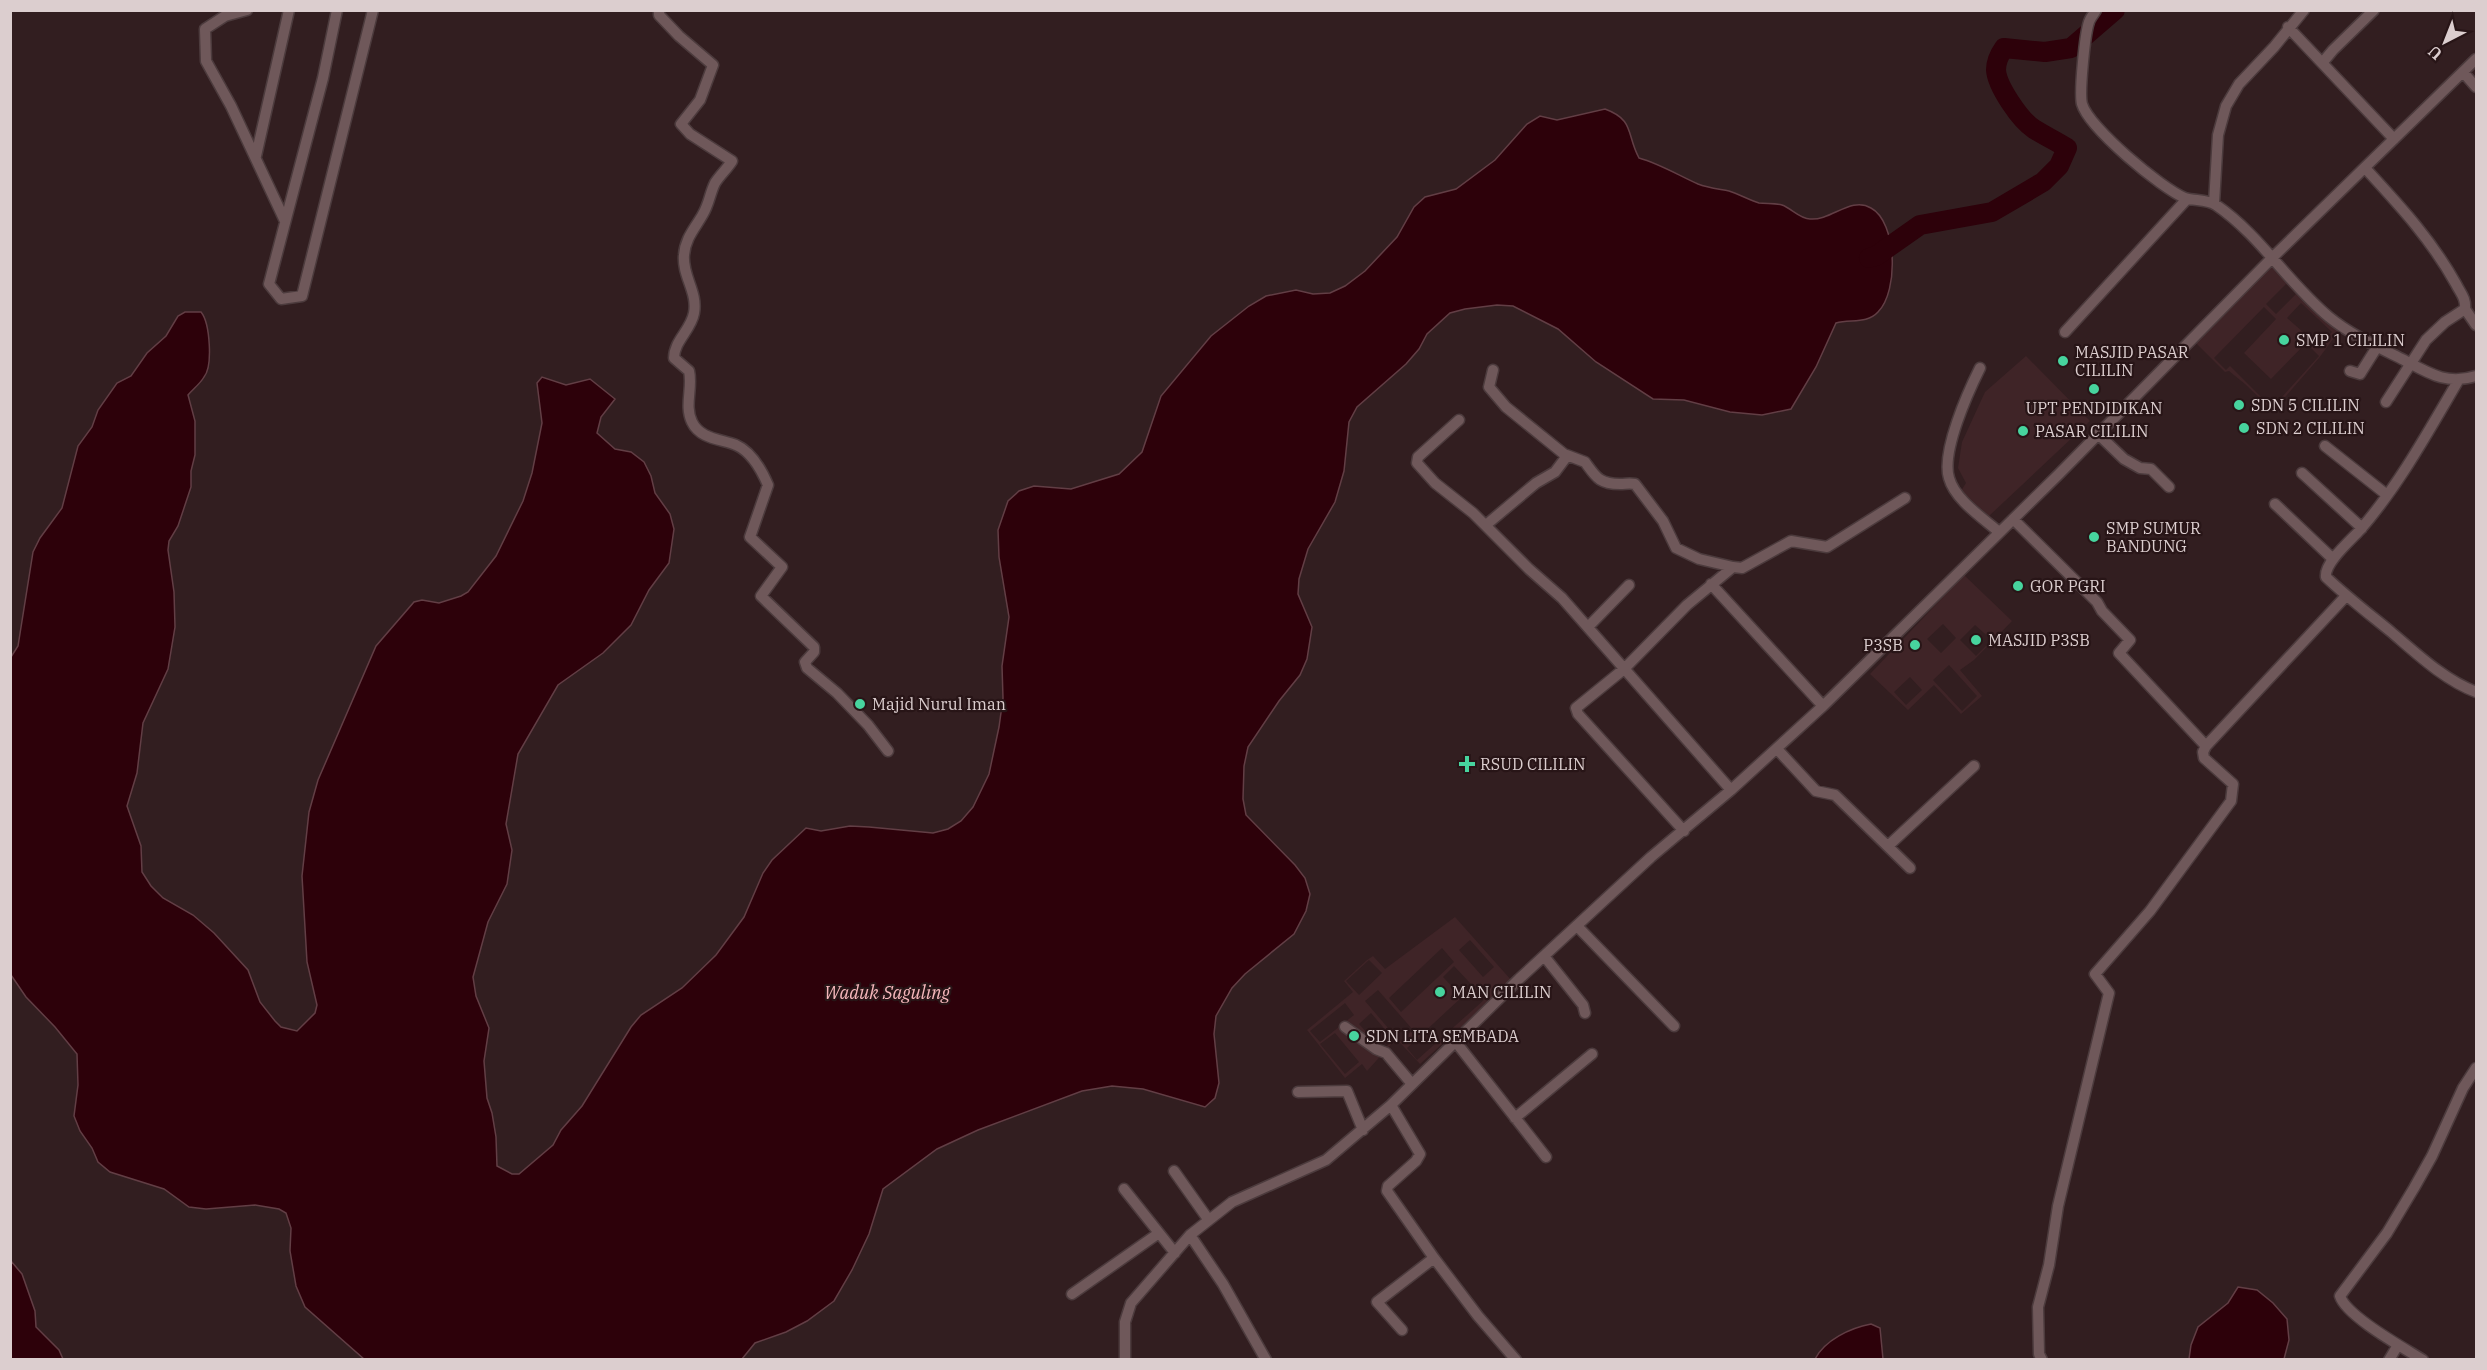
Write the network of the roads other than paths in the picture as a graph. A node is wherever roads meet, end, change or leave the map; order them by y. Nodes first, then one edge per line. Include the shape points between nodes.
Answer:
1 (247, 10) edge
2 (290, 10) edge
3 (337, 10) edge
4 (373, 10) edge
5 (659, 10) edge
6 (2096, 10) edge
7 (2304, 10) edge
8 (2374, 10) edge
9 (2288, 27) junction
10 (2476, 59) edge
11 (2323, 62) junction
12 (2463, 72) junction
13 (2476, 87) edge
14 (2394, 139) junction
15 (256, 156) junction
16 (2364, 168) junction
17 (2187, 199) junction
18 (2214, 203) junction
19 (285, 221) junction
20 (2273, 257) junction
21 (2465, 309) junction
22 (2476, 325) edge
23 (2065, 332) dead end
24 (2377, 346) junction
25 (2409, 363) junction
26 (1980, 368) dead end
27 (1493, 370) dead end
28 (2350, 371) dead end
29 (2476, 376) edge
30 (2458, 381) junction
31 (2386, 402) dead end
32 (1459, 420) dead end
33 (2098, 434) junction
34 (2325, 446) dead end
35 (1567, 456) junction
36 (2302, 473) dead end
37 (2169, 487) dead end
38 (2387, 495) junction
39 (1905, 498) dead end
40 (2275, 504) dead end
41 (2013, 519) junction
42 (1486, 525) junction
43 (2361, 528) junction
44 (1999, 532) junction
45 (2333, 559) junction
46 (1733, 567) junction
47 (1711, 584) junction
48 (1629, 585) dead end
49 (2346, 596) junction
50 (1588, 627) junction
51 (1624, 669) junction
52 (2476, 692) edge
53 (1823, 706) junction
54 (2206, 746) junction
55 (1777, 749) junction
56 (888, 751) dead end
57 (1974, 766) dead end
58 (1731, 790) junction
59 (1684, 831) junction
60 (1888, 846) junction
61 (1910, 868) dead end
62 (1577, 926) junction
63 (1544, 956) junction
64 (1585, 1013) dead end
65 (1674, 1026) dead end
66 (1345, 1028) dead end
67 (1455, 1041) junction
68 (1592, 1053) dead end
69 (2476, 1068) edge
70 (1412, 1084) junction
71 (1298, 1092) dead end
72 (1390, 1105) junction
73 (1515, 1119) junction
74 (1363, 1130) junction
75 (1546, 1157) dead end
76 (1174, 1171) dead end
77 (1124, 1189) dead end
78 (1208, 1219) junction
79 (1160, 1233) junction
80 (1190, 1235) junction
81 (1175, 1253) junction
82 (1434, 1258) junction
83 (1072, 1294) dead end
84 (1402, 1330) dead end
85 (2398, 1345) junction
86 (1125, 1359) edge
87 (1266, 1359) edge
88 (1516, 1359) edge
89 (2042, 1359) edge
90 (2389, 1359) edge
91 (2423, 1359) edge

1 - 15 street via 225,16 205,29 206,61
2 - 15 street
3 - 19 street
4 - 19 street via 302,296 281,299 269,284
5 - 56 street via 669,26 713,65 700,100 681,124 732,161 692,228 683,255 695,305 674,358 690,370 692,421 712,439 736,445 747,453 762,472 768,485 750,537 782,567 761,596 814,647 805,662 807,668 837,693
6 - 17 street via 2089,21 2082,104 2090,118 2139,166
7 - 9 street
8 - 11 street
9 - 11 street
9 - 18 street via 2239,84 2226,106 2218,135
10 - 12 street
11 - 14 street
12 - 13 street
12 - 14 street
14 - 16 street
15 - 19 street
16 - 20 street
16 - 21 street via 2429,240 2466,301
17 - 18 street
17 - 23 street
18 - 20 street
20 - 24 street via 2329,317
20 - 33 street
21 - 22 street
21 - 25 street via 2434,330
24 - 25 street
24 - 28 street via 2360,374
25 - 30 street
25 - 31 street
26 - 44 street via 1958,421 1948,477 1958,495
27 - 35 street via 1488,382 1491,391
29 - 30 street
30 - 38 street
32 - 42 street via 1417,461 1435,483
33 - 37 street via 2124,459 2151,469
33 - 41 street
34 - 38 street
35 - 42 street via 1555,472
35 - 46 street via 1585,462 1599,480 1635,484 1663,521 1676,548 1699,559
36 - 43 street
38 - 43 street
39 - 46 street via 1827,546 1791,541 1742,568
40 - 45 street
41 - 44 street
41 - 54 street via 2130,640 2119,653
42 - 50 street
43 - 45 street
44 - 53 street
45 - 49 street via 2326,568 2326,577
46 - 47 street
47 - 51 street
47 - 53 street
48 - 50 street
49 - 52 street via 2420,656
49 - 54 street
50 - 51 street
51 - 58 street
51 - 59 street via 1576,711
53 - 55 street
54 - 89 street via 2204,758 2233,784 2231,801 2150,911 2096,974 2109,993 2038,1307
55 - 58 street
55 - 60 street via 1816,791 1835,795
57 - 60 street
58 - 59 street
59 - 62 street
60 - 61 street
62 - 63 street
62 - 65 street
63 - 64 street via 1583,1005
63 - 67 street
66 - 70 street via 1386,1053
67 - 70 street
67 - 73 street
68 - 73 street
69 - 85 street via 2414,1188 2387,1233 2341,1293 2345,1305
70 - 72 street
71 - 74 street via 1347,1091
72 - 74 street
72 - 82 street via 1420,1154 1387,1191
73 - 75 street
74 - 78 street via 1326,1160 1246,1194
76 - 78 street
77 - 79 street
78 - 80 street
79 - 81 street
79 - 83 street
80 - 81 street
80 - 87 street
81 - 86 street via 1131,1303 1125,1322
82 - 84 street via 1377,1302
82 - 88 street
85 - 90 street
85 - 91 street

